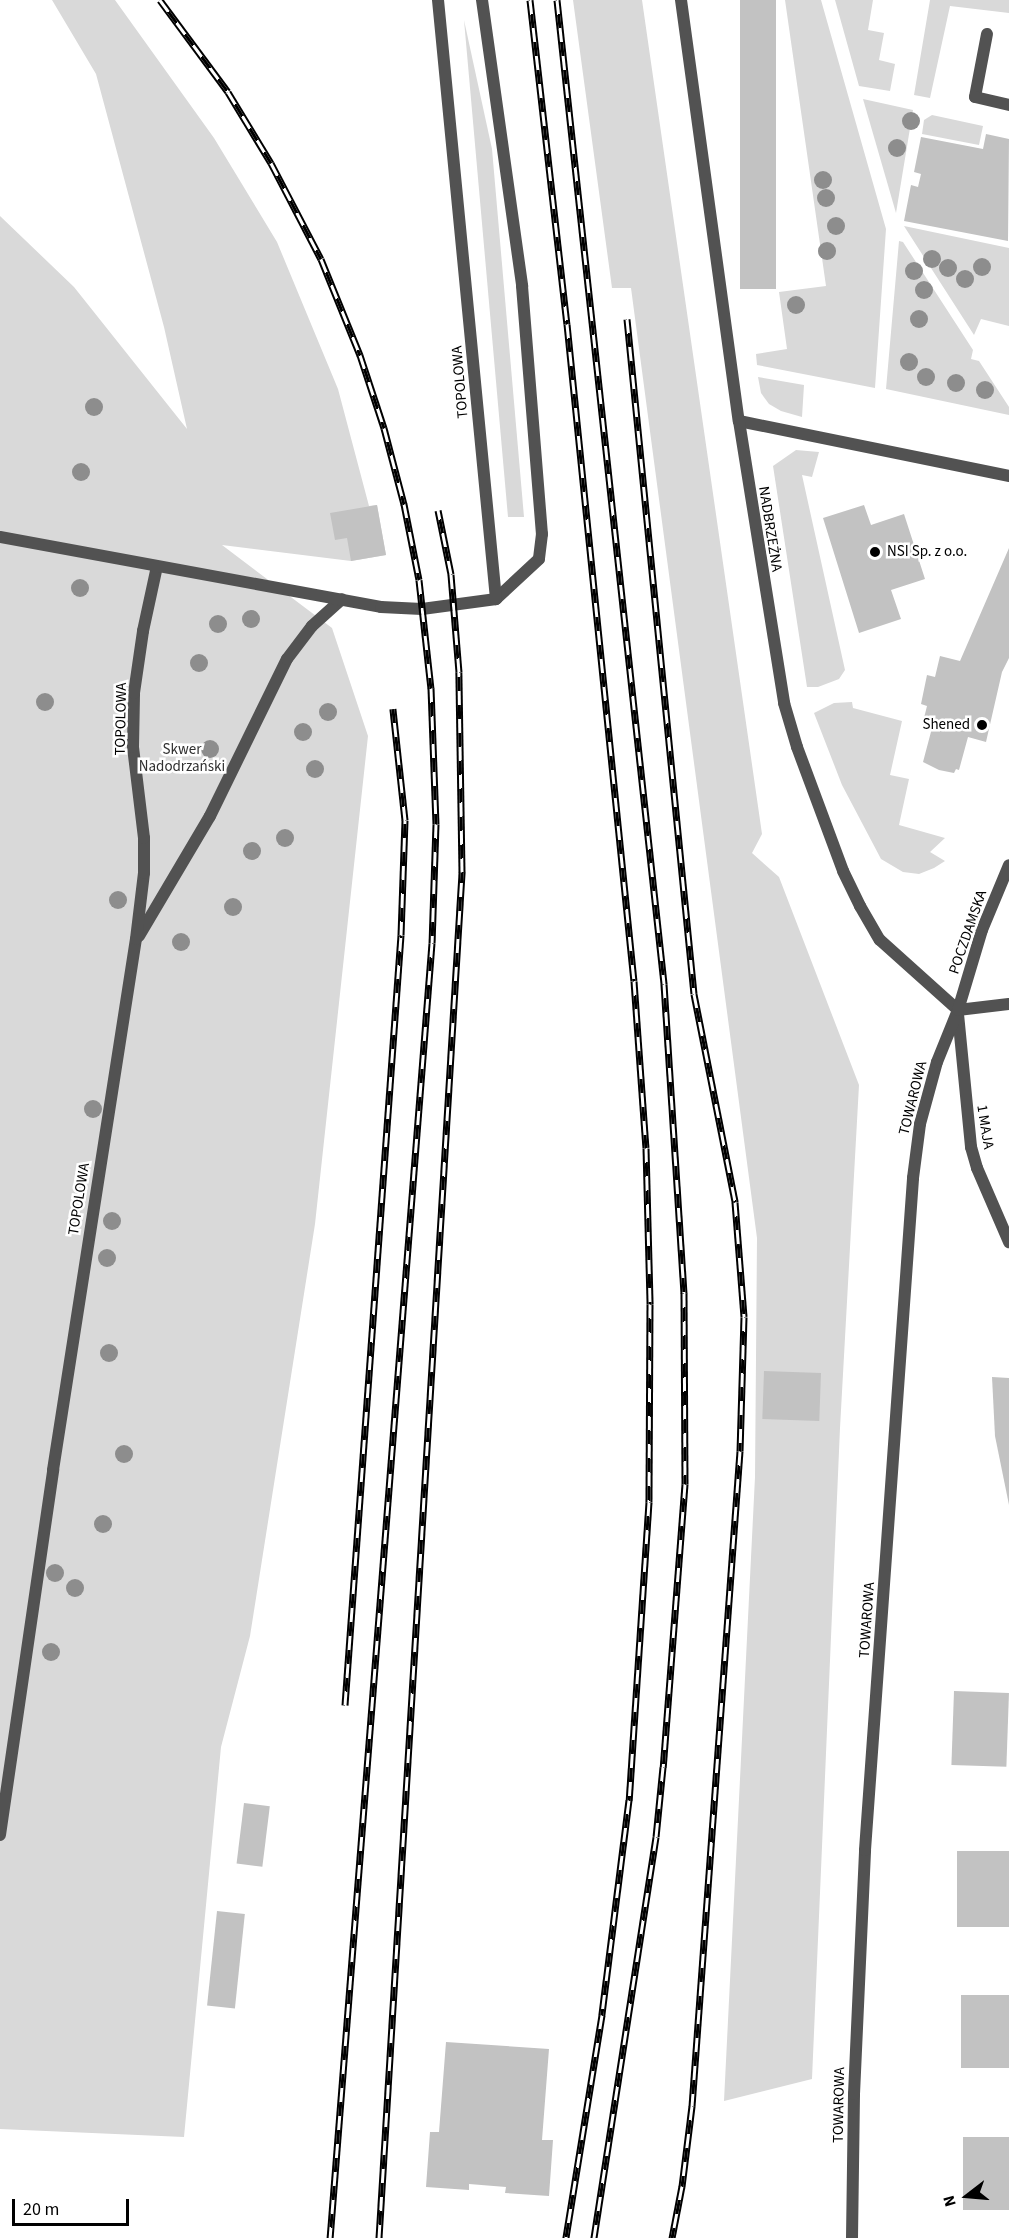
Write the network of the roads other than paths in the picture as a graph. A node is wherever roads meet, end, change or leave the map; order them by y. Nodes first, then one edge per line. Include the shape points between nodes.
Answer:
1 (438, 0) edge
2 (482, 0) edge
3 (681, 0) edge
4 (987, 34) dead end
5 (1009, 105) edge
6 (739, 421) junction
7 (1009, 476) edge
8 (0, 537) edge
9 (157, 566) junction
10 (342, 599) junction
11 (496, 599) junction
12 (1009, 865) edge
13 (136, 939) junction
14 (1009, 1004) edge
15 (958, 1010) junction
16 (1009, 1242) edge
17 (0, 1835) edge
18 (852, 2238) edge

1 - 11 street, TOPOLOWA
2 - 11 street via 522,286 542,534 538,559
3 - 6 street, NADBRZEŻNA
4 - 5 street via 975,97
6 - 7 street
6 - 15 street, NADBRZEŻNA via 773,647 796,747 843,871 880,940
8 - 9 street
9 - 10 street
9 - 13 street, TOPOLOWA via 134,693 133,747 144,838
10 - 11 street via 381,607 422,609
10 - 13 street via 312,626 287,659 210,816
12 - 15 street, POCZDAMSKA via 982,930
13 - 17 street, TOPOLOWA via 54,1458
14 - 15 street
15 - 16 street, 1 MAJA via 971,1147
15 - 18 street, TOWAROWA via 937,1062 920,1124 913,1178 865,1850

